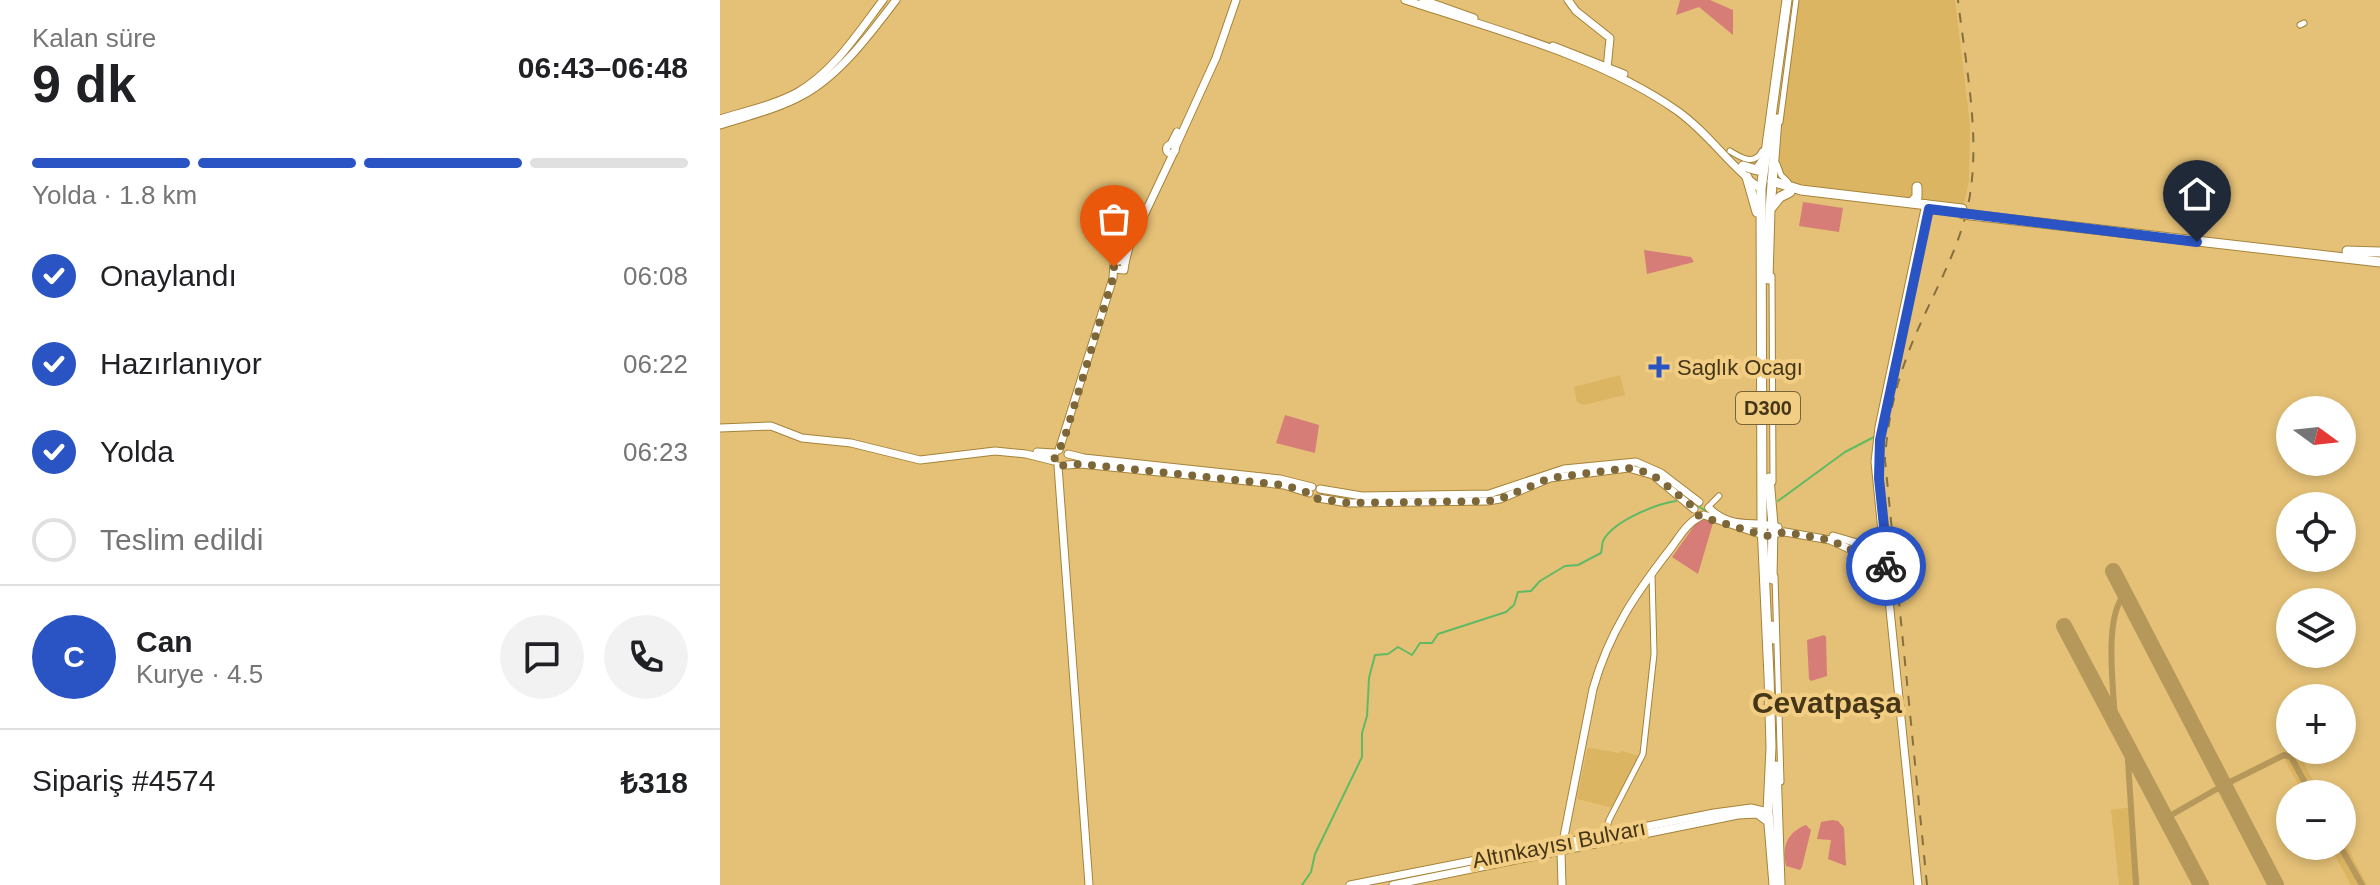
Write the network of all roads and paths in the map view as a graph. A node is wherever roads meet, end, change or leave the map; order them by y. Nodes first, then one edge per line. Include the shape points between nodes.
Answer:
1 (896, 0) edge
2 (1234, 0) edge
3 (1405, 0) edge
4 (1423, 0) edge
5 (1568, 0) edge
6 (1790, 0) edge
7 (882, 2) edge
8 (874, 12) junction
9 (886, 12) junction
10 (880, 20) junction
11 (1777, 52) junction
12 (1607, 69) junction
13 (1778, 72) junction
14 (1773, 108) junction
15 (720, 122) edge
16 (1730, 151) junction
17 (1767, 151) junction
18 (1777, 157) junction
19 (1743, 166) junction
20 (1747, 177) junction
21 (1767, 183) junction
22 (1917, 187) dead end
23 (1791, 192) junction
24 (1912, 202) junction
25 (1928, 206) junction
26 (1770, 210) junction
27 (1966, 212) junction
28 (1761, 226) junction
29 (1759, 240) joint
30 (1769, 248) junction
31 (2380, 252) edge
32 (2380, 262) edge
33 (1768, 287) junction
34 (1771, 334) junction
35 (1760, 387) junction
36 (720, 428) edge
37 (1764, 430) junction
38 (1062, 459) junction
39 (1716, 496) dead end
40 (1702, 509) junction
41 (1768, 530) junction
42 (1882, 533) junction
43 (1865, 547) junction
44 (1886, 561) junction
45 (1652, 574) junction
46 (1772, 624) junction
47 (1778, 670) junction
48 (1766, 691) junction
49 (1770, 718) junction
50 (1772, 810) junction
51 (1675, 821) junction
52 (1628, 830) junction
53 (1566, 831) junction
54 (1605, 834) junction
55 (1652, 834) junction
56 (1574, 840) junction
57 (1563, 842) junction
58 (1606, 843) junction
59 (1533, 848) junction
60 (1561, 852) junction
61 (1484, 859) junction
62 (1509, 861) junction
63 (1469, 868) junction
64 (1777, 884) edge
65 (1089, 885) edge
66 (1350, 885) edge
67 (1393, 885) edge
68 (1562, 885) edge
69 (1919, 885) edge

1 - 9 main road
2 - 38 main road via 1129,247 1122,261 1114,263 1116,281
3 - 12 main road
4 - 12 main road
5 - 12 main road via 1610,38
6 - 11 street
6 - 13 highway, D300
6 - 18 street
6 - 21 highway, D300
7 - 8 main road
7 - 9 main road
8 - 10 main road
8 - 15 main road via 814,81
9 - 10 main road
10 - 15 main road via 813,89
11 - 13 street
11 - 16 street via 1761,154 1748,160
12 - 16 main road via 1682,109
12 - 20 main road via 1674,108
13 - 14 highway, D300
14 - 17 highway, D300
14 - 21 highway
16 - 19 main road
17 - 19 highway via 1757,170
17 - 21 highway, D300
18 - 21 highway
18 - 23 street
19 - 21 main road
20 - 21 main road
20 - 28 highway
21 - 23 highway
21 - 26 highway, D300
21 - 28 highway, D300
21 - 30 highway via 1764,239
22 - 24 highway
23 - 24 highway
23 - 25 highway
23 - 26 highway
23 - 34 street via 1774,212
24 - 25 highway
25 - 27 highway
25 - 42 main road via 1877,436
25 - 44 main road via 1880,440
26 - 30 highway, D300
27 - 31 highway
27 - 32 highway
28 - 29 highway
28 - 37 highway, D300
29 - 35 street
30 - 33 highway, D300
33 - 34 street
33 - 41 highway, D300
34 - 41 street via 1773,472
35 - 37 street
35 - 41 street
36 - 38 main road via 771,426 802,438 852,441 937,459 995,451
37 - 41 highway, D300
38 - 40 main road via 1280,479 1348,503 1495,500 1550,478 1628,468 1653,475
38 - 65 main road
39 - 40 street
40 - 41 main road
40 - 45 main road
41 - 43 main road via 1830,536
41 - 44 main road via 1830,540
41 - 46 highway, D300
41 - 47 street
41 - 48 street via 1762,575
41 - 49 highway, D300
42 - 43 main road via 1875,544
42 - 44 main road
43 - 44 main road
44 - 69 main road
45 - 53 main road via 1621,617 1601,662
45 - 54 street via 1654,654 1643,754
46 - 47 street
46 - 50 highway, D300
47 - 50 street
48 - 49 street
48 - 50 street
49 - 50 highway, D300
50 - 51 main road, Altınkayısı Bulvarı via 1744,808
50 - 55 main road, Altınkayısı Bulvarı
50 - 64 highway, D300
50 - 64 highway, D300 via 1771,857
51 - 52 main road, Altınkayısı Bulvarı
51 - 55 main road via 1647,829
52 - 54 main road, Altınkayısı Bulvarı
52 - 58 main road via 1641,832
53 - 56 main road
53 - 57 main road
54 - 56 main road, Altınkayısı Bulvarı
55 - 58 main road, Altınkayısı Bulvarı
56 - 57 main road, Altınkayısı Bulvarı
57 - 59 main road, Altınkayısı Bulvarı
57 - 60 main road
58 - 60 main road, Altınkayısı Bulvarı
59 - 61 main road, Altınkayısı Bulvarı
59 - 62 main road via 1502,858
60 - 62 main road, Altınkayısı Bulvarı
60 - 68 main road
61 - 63 main road via 1496,861
61 - 66 main road, Altınkayısı Bulvarı
62 - 63 main road, Altınkayısı Bulvarı
63 - 67 main road, Altınkayısı Bulvarı

